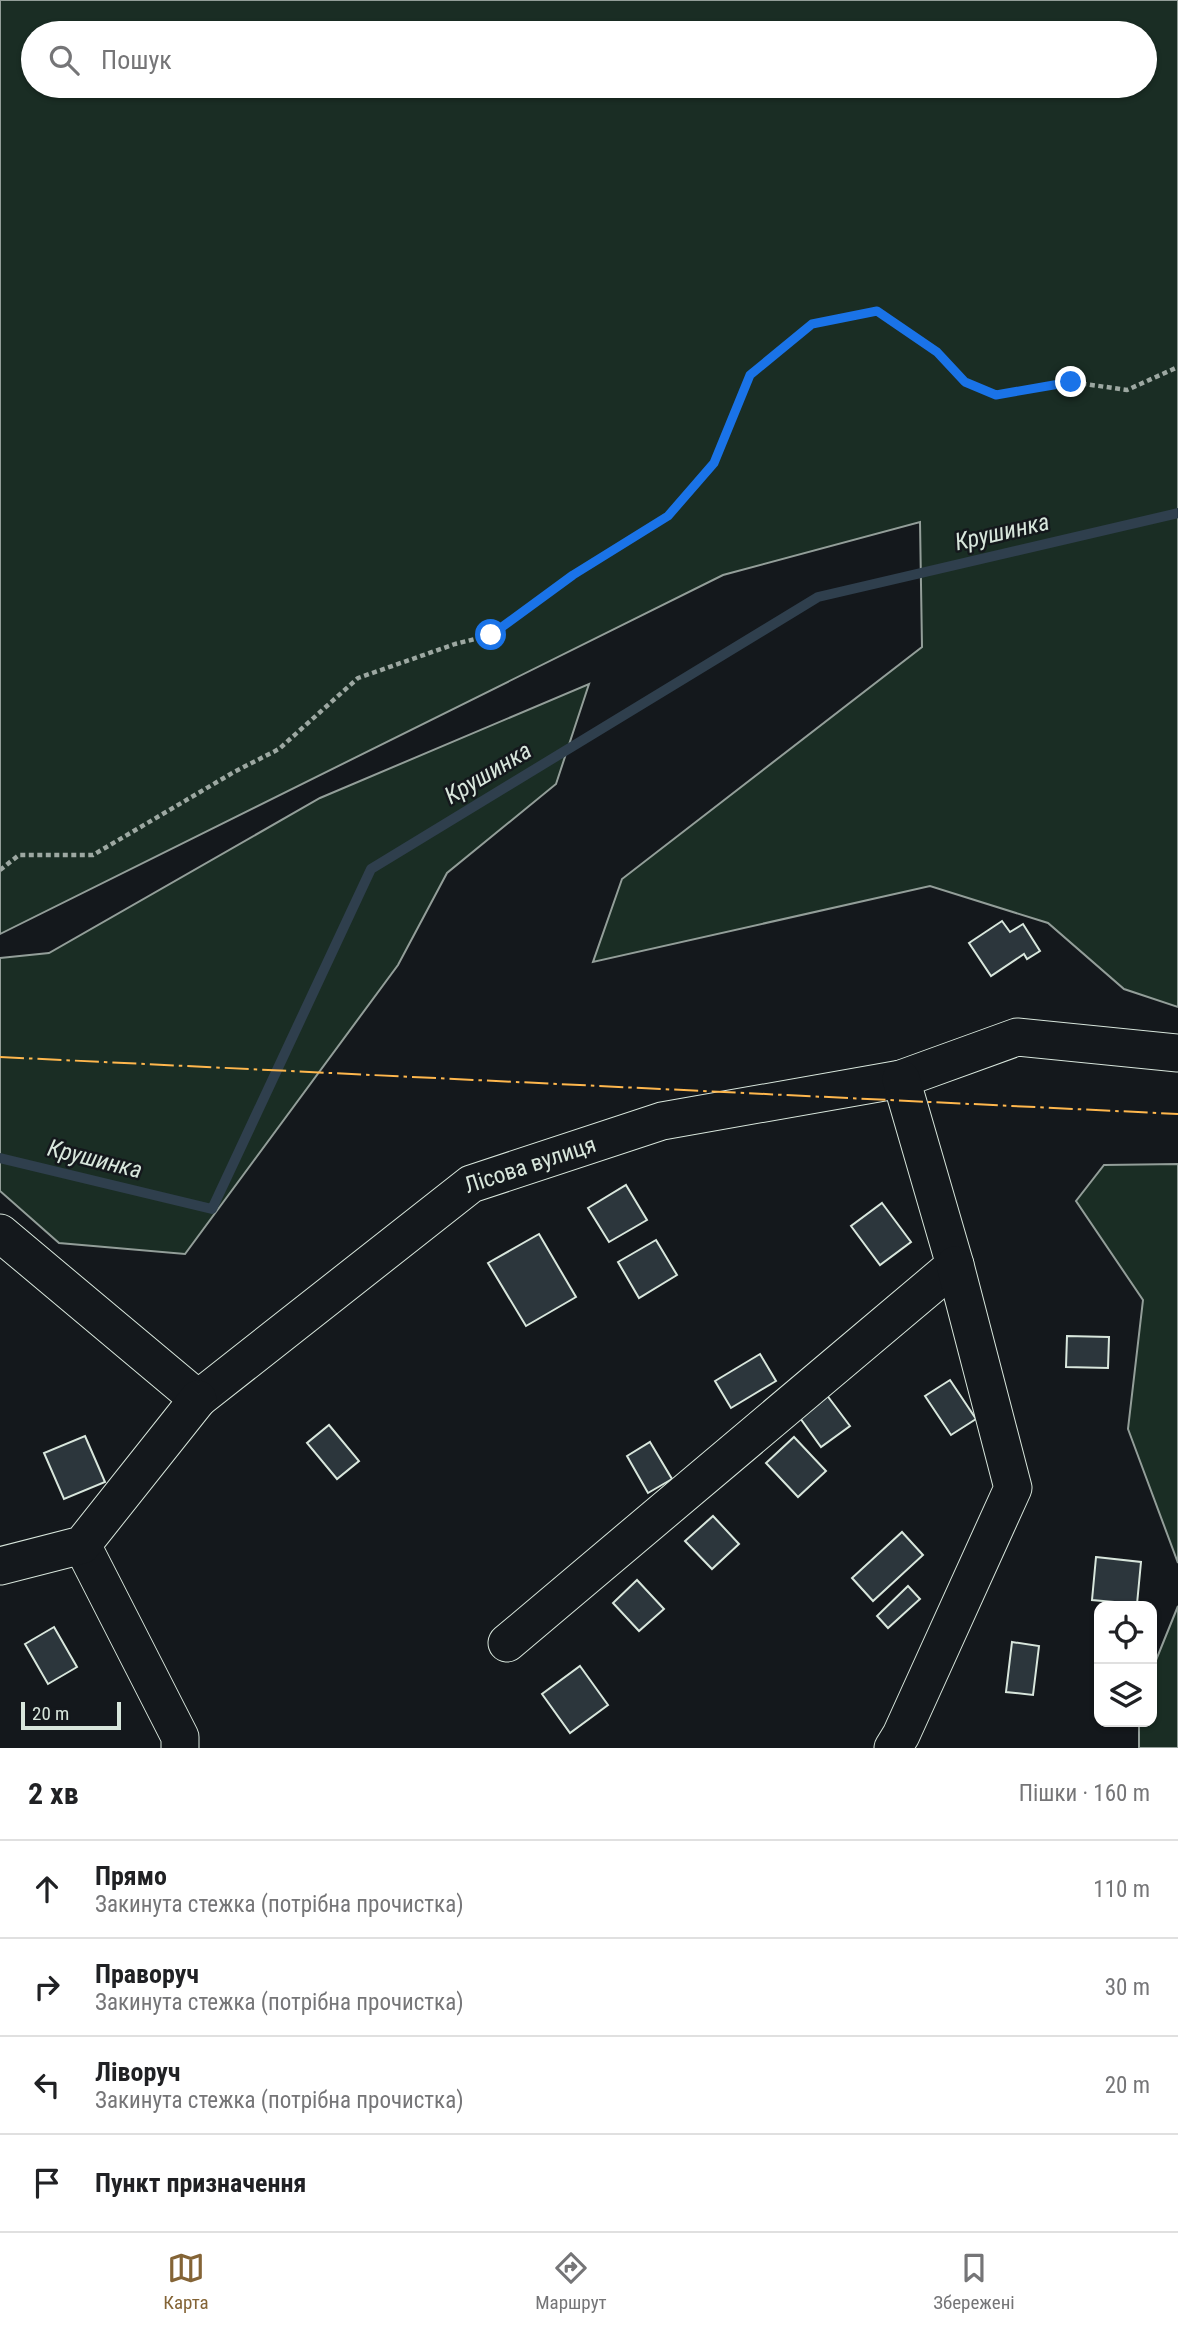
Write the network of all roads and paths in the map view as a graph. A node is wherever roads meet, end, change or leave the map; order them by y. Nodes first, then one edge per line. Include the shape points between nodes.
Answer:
1 (1178, 367) edge
2 (0, 870) edge
3 (1178, 1053) edge
4 (901, 1079) junction
5 (0, 1233) edge
6 (955, 1265) junction
7 (198, 1399) junction
8 (82, 1545) junction
9 (0, 1566) edge
10 (507, 1643) dead end
11 (180, 1748) edge
12 (893, 1748) edge

1 - 2 path via 1127,390 1071,382 996,395 965,382 937,352 877,311 812,324 750,375 714,463 668,516 573,575 491,635 358,678 279,749 93,856 19,855
3 - 4 street, Лісова вулиця via 1017,1037
4 - 6 street
4 - 7 street, Лісова вулиця via 662,1121 471,1184
5 - 7 street
6 - 10 street
6 - 12 street via 1013,1488
7 - 8 street, Лісова вулиця
8 - 9 street
8 - 11 street via 180,1737

